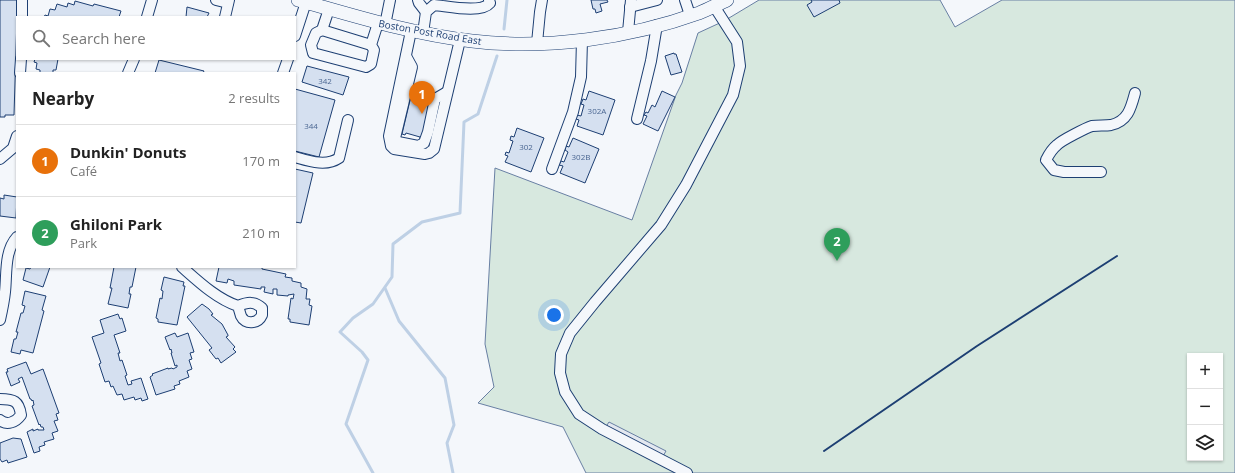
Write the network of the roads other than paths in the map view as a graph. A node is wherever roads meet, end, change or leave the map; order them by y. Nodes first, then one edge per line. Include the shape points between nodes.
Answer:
1 (22, 0) edge
2 (152, 0) edge
3 (216, 0) edge
4 (390, 0) edge
5 (418, 0) edge
6 (489, 0) edge
7 (542, 0) edge
8 (657, 0) edge
9 (685, 0) edge
10 (727, 0) edge
11 (302, 1) edge
12 (228, 2) edge
13 (630, 4) edge
14 (714, 6) junction
15 (328, 10) junction
16 (426, 12) junction
17 (22, 16) edge
18 (147, 16) edge
19 (225, 16) edge
20 (690, 16) junction
21 (381, 24) junction
22 (657, 25) junction
23 (322, 30) junction
24 (296, 31) edge
25 (417, 32) junction
26 (628, 32) junction
27 (460, 40) junction
28 (582, 40) junction
29 (537, 43) junction
30 (371, 45) junction
31 (21, 60) edge
32 (134, 60) edge
33 (288, 60) edge
34 (20, 72) edge
35 (128, 72) edge
36 (283, 72) edge
37 (1134, 93) dead end
38 (348, 120) dead end
39 (637, 120) dead end
40 (16, 139) edge
41 (296, 157) edge
42 (0, 159) edge
43 (552, 169) dead end
44 (1101, 172) dead end
45 (16, 238) edge
46 (183, 268) edge
47 (238, 306) dead end
48 (0, 320) edge
49 (0, 399) edge
50 (0, 420) edge
51 (686, 473) edge

1 - 17 street
2 - 18 street
3 - 12 street
4 - 21 street
5 - 16 street
6 - 16 street via 490,3 486,7 476,9 434,5
7 - 29 street
8 - 13 street
9 - 20 street
10 - 14 main road, Boston Post Road East
11 - 15 main road, Boston Post Road East
11 - 24 street
12 - 19 street
13 - 26 street
14 - 20 main road, Boston Post Road East
14 - 51 street via 737,42 740,66 733,95 686,185 661,225 570,333 561,354 560,367 565,392 579,414 602,429
15 - 21 main road, Boston Post Road East
15 - 23 street
16 - 25 street
20 - 22 main road, Boston Post Road East
21 - 25 main road, Boston Post Road East
21 - 30 street
22 - 26 main road, Boston Post Road East
22 - 39 street
23 - 30 street
23 - 30 street via 316,33 311,45 313,53 366,67 371,64 374,50
25 - 27 main road, Boston Post Road East
25 - 27 street via 406,56 389,136 394,148 425,154 434,149
26 - 28 main road, Boston Post Road East
27 - 29 main road, Boston Post Road East
28 - 29 main road, Boston Post Road East
28 - 43 street via 580,84 573,112
31 - 34 street
32 - 35 street
33 - 36 street
37 - 44 street via 1131,108 1125,118 1112,125 1092,126 1079,132 1059,143 1046,160 1054,170
38 - 41 street via 339,158 335,161 326,163
40 - 42 street via 13,148
45 - 48 street via 8,256 4,306
46 - 47 street via 198,282 229,303
49 - 50 street via 11,399 17,403 21,415 18,420 11,423

